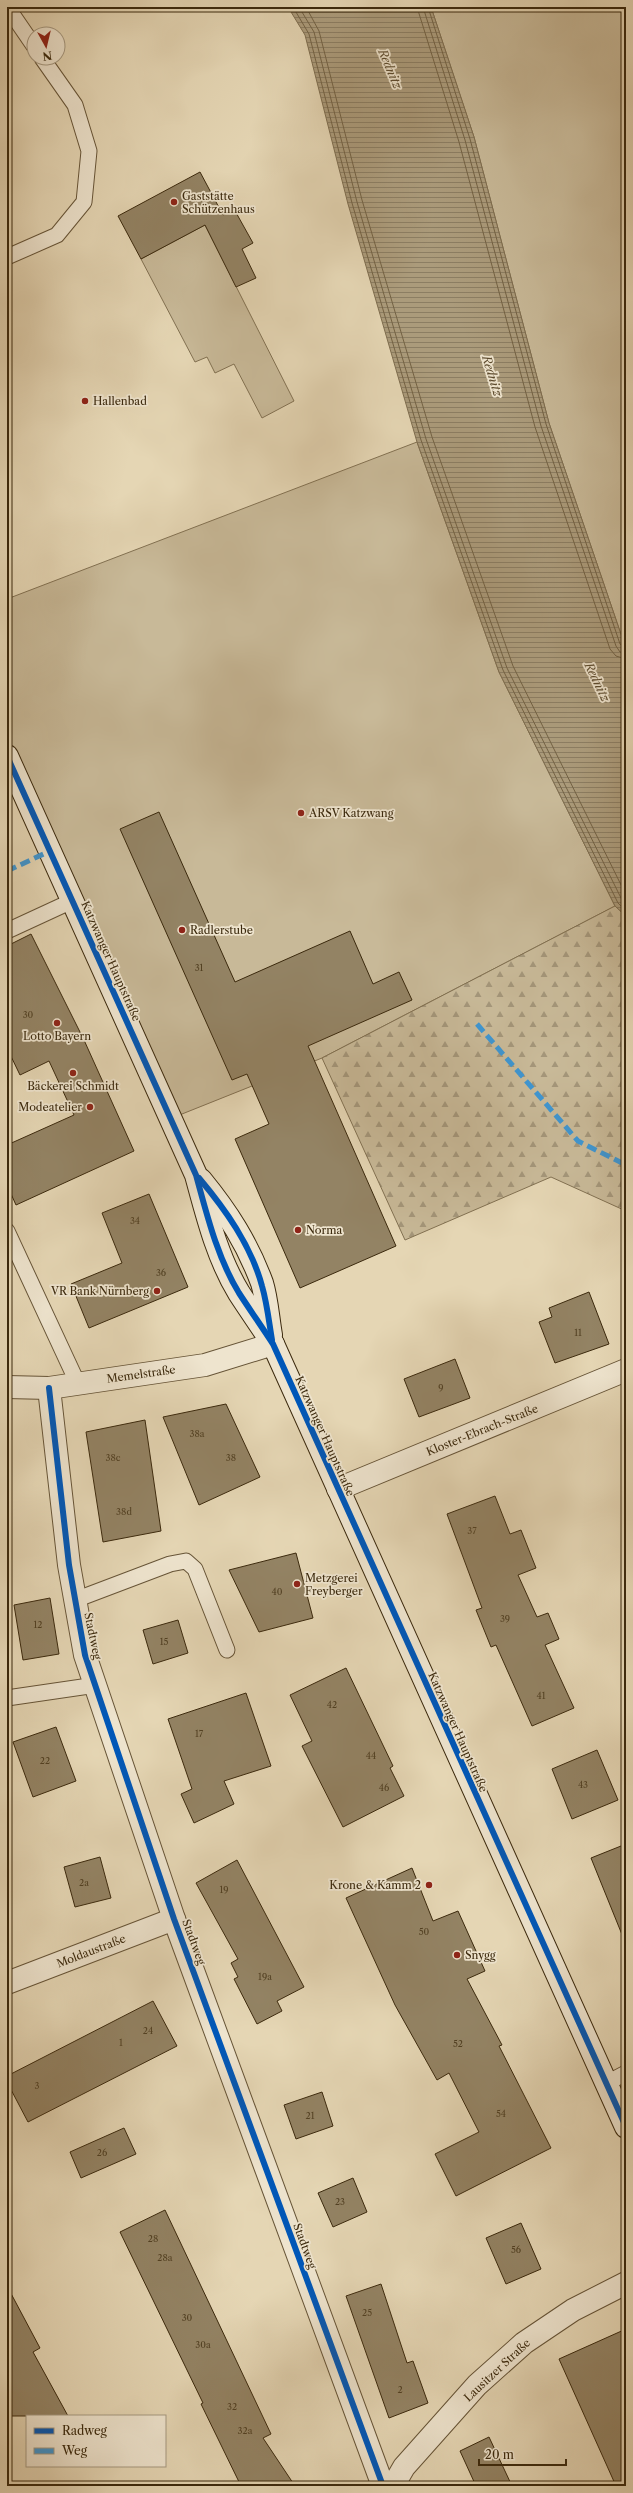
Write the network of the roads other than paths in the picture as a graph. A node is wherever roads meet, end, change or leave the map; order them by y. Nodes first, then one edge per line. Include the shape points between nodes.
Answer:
1 (10, 11) dead end
2 (26, 34) edge
3 (48, 66) edge
4 (7, 257) edge
5 (7, 756) edge
6 (72, 901) junction
7 (7, 931) edge
8 (7, 1231) edge
9 (273, 1344) junction
10 (626, 1370) edge
11 (78, 1384) junction
12 (7, 1387) edge
13 (49, 1388) junction
14 (338, 1489) junction
15 (75, 1600) junction
16 (227, 1650) dead end
17 (96, 1685) junction
18 (7, 1698) edge
19 (174, 1919) junction
20 (7, 1983) edge
21 (626, 2073) edge
22 (607, 2083) junction
23 (626, 2127) edge
24 (626, 2283) edge
25 (383, 2486) edge
26 (393, 2486) edge

1 - 2 lane
3 - 4 lane via 76,105 89,151 84,202 56,235
5 - 6 street, Katzwanger Hauptstraße
6 - 7 lane
6 - 9 street, Katzwanger Hauptstraße via 196,1175 228,1214 249,1253 262,1285
8 - 11 lane
9 - 11 street, Memelstraße via 205,1365
9 - 14 street, Katzwanger Hauptstraße
10 - 14 street, Kloster-Ebrach-Straße
11 - 13 street, Memelstraße
12 - 13 street, Memelstraße
13 - 15 street, Stadtweg
14 - 22 street, Katzwanger Hauptstraße
15 - 16 lane via 170,1564 186,1561 196,1569
15 - 17 street, Stadtweg via 85,1654
17 - 18 lane
17 - 19 street, Stadtweg
19 - 20 street, Moldaustraße
19 - 25 street, Stadtweg
21 - 22 lane
22 - 23 street, Katzwanger Hauptstraße
24 - 26 street, Lausitzer Straße via 573,2310 524,2343 477,2385 404,2467

